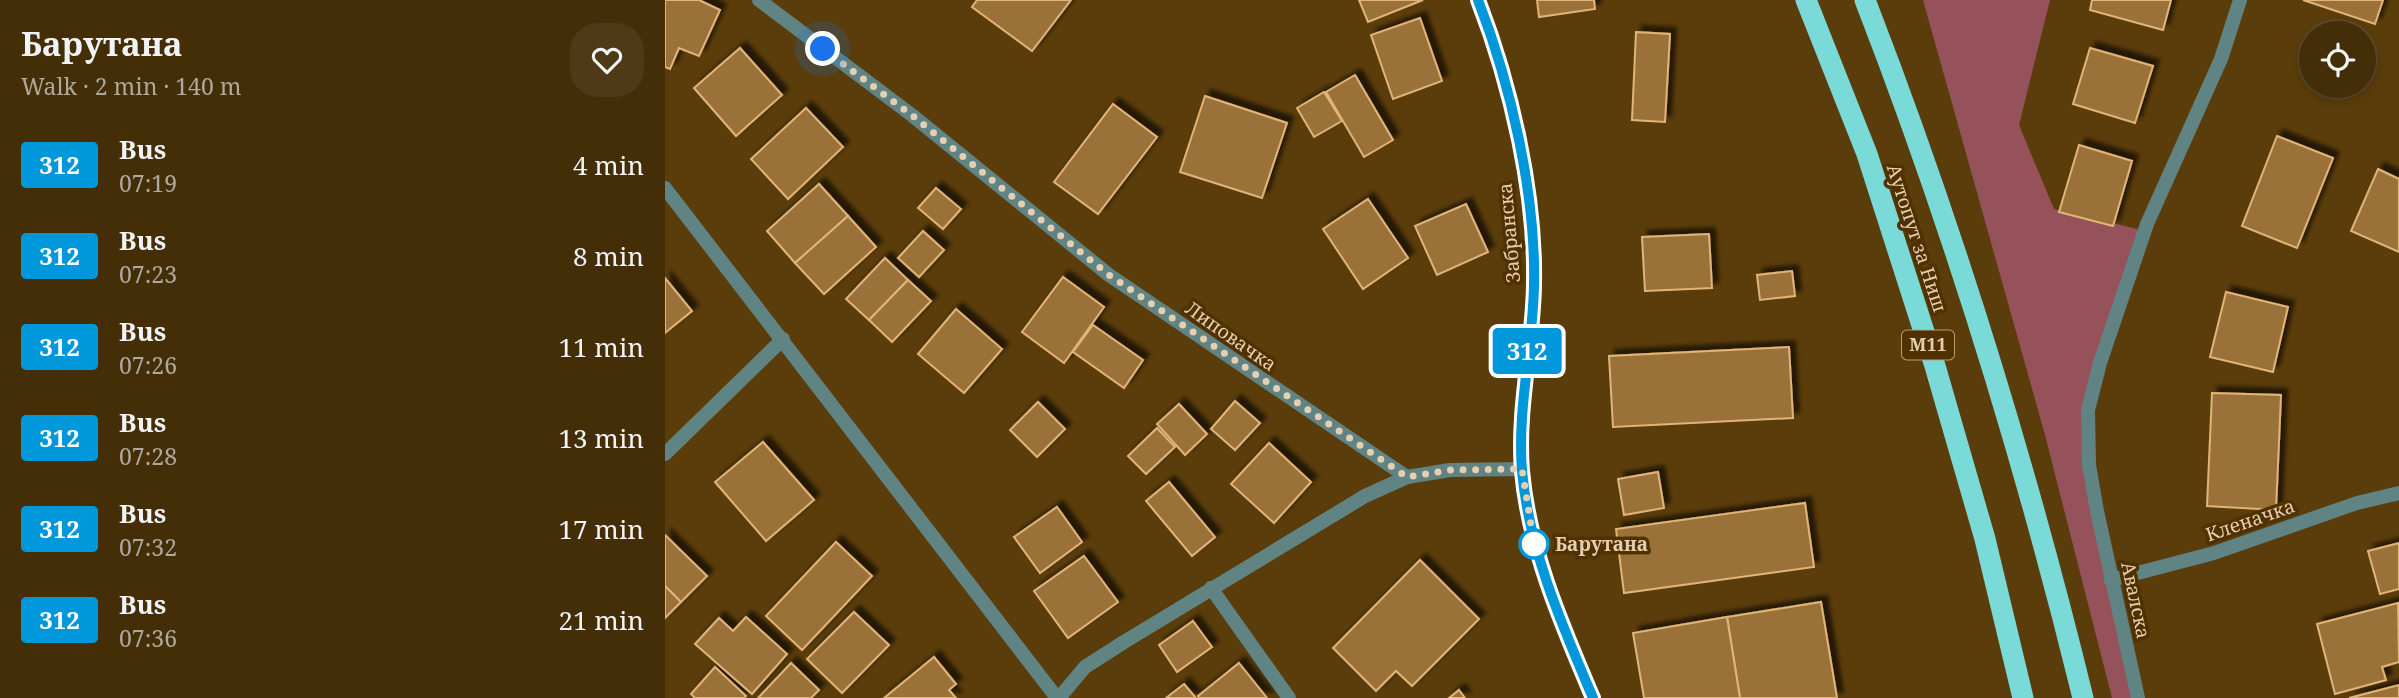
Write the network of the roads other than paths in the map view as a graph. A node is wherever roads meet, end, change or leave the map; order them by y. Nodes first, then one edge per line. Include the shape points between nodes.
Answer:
1 (758, 0) edge
2 (1478, 0) edge
3 (1806, 0) edge
4 (1865, 0) edge
5 (2240, 0) edge
6 (665, 188) edge
7 (783, 339) junction
8 (665, 454) edge
9 (1522, 469) junction
10 (1407, 477) junction
11 (2399, 493) edge
12 (2111, 580) junction
13 (1211, 588) junction
14 (1058, 698) edge
15 (1289, 698) edge
16 (1593, 698) edge
17 (2023, 698) edge
18 (2083, 698) edge
19 (2138, 698) edge

1 - 10 street, Липовачка via 913,116 1109,275
2 - 9 street, Забранска via 1504,79 1528,200 1534,284 1524,383
3 - 17 highway, Аутопут за Ниш / M11 via 1867,154 1935,366 1985,540
4 - 18 highway, Аутопут за Ниш / M11 via 1957,254
5 - 12 street, Авалска via 2216,72 2147,224 2088,410 2089,465
6 - 7 street
7 - 8 street
7 - 14 street
9 - 10 street via 1450,470
9 - 16 street via 1532,539
10 - 13 street via 1365,496
11 - 12 street, Кленачка via 2214,553
12 - 19 street, Авалска
13 - 14 street via 1085,667
13 - 15 street

